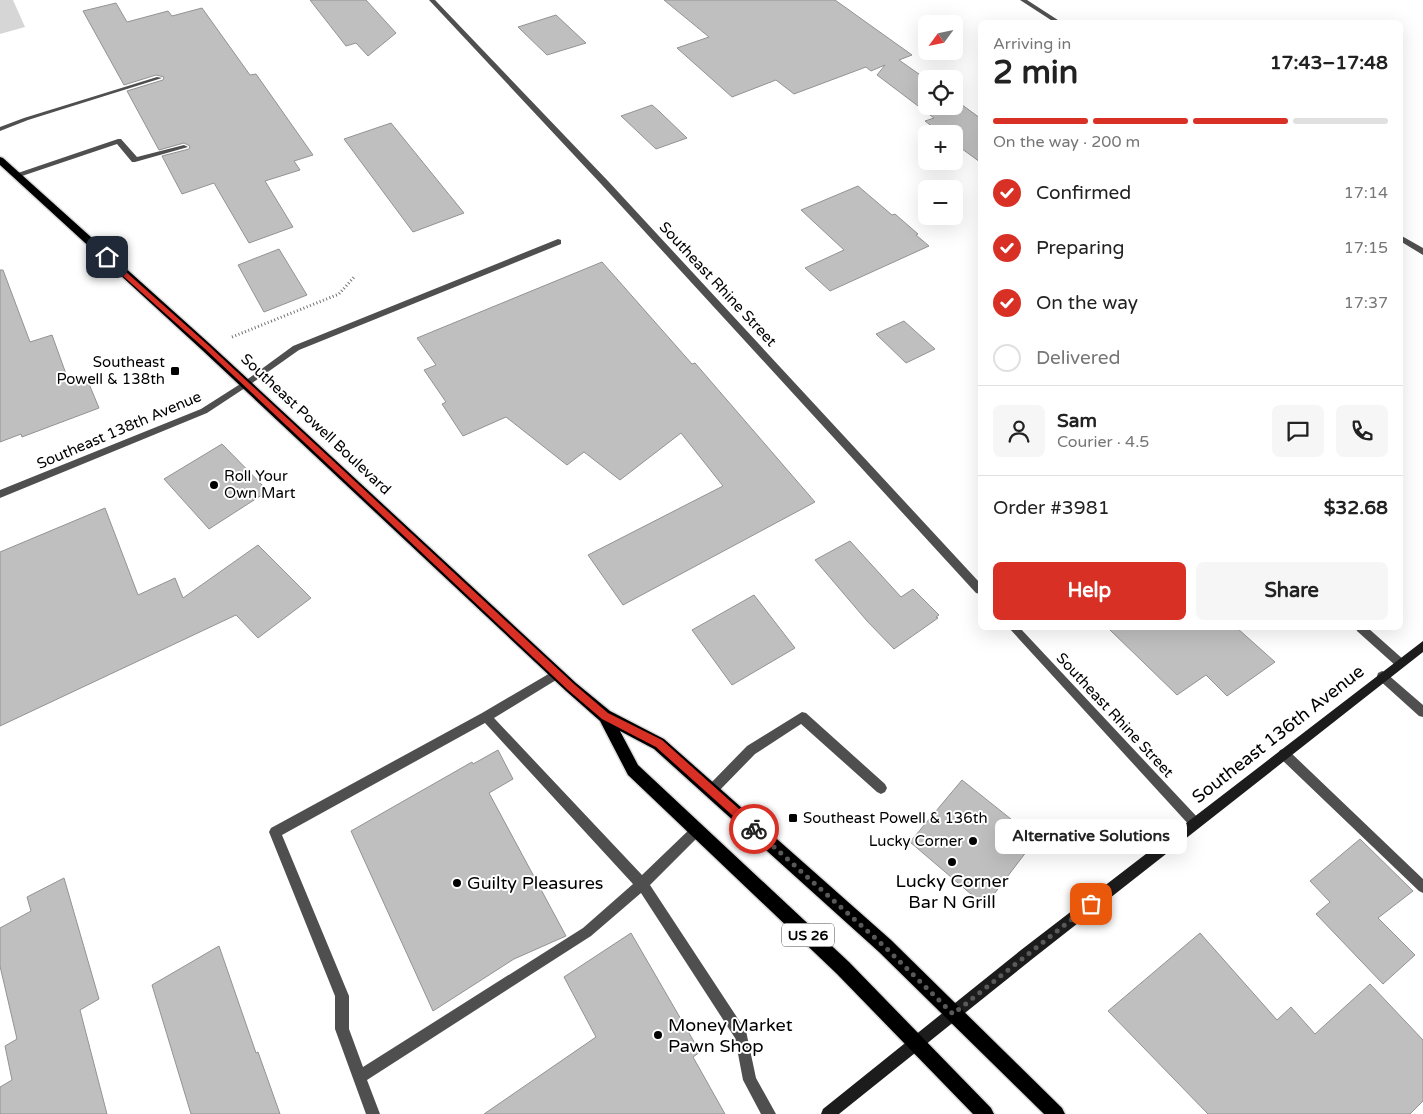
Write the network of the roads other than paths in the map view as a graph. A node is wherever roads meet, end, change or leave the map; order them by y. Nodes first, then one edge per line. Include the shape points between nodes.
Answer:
1 (432, 0) edge
2 (1022, 0) edge
3 (1055, 20) edge
4 (159, 78) dead end
5 (0, 129) edge
6 (184, 147) dead end
7 (0, 160) edge
8 (16, 175) junction
9 (1403, 240) edge
10 (558, 242) dead end
11 (1423, 252) edge
12 (245, 384) junction
13 (0, 494) edge
14 (978, 588) edge
15 (1016, 630) edge
16 (1363, 630) edge
17 (1423, 646) edge
18 (1400, 662) junction
19 (557, 674) junction
20 (1382, 676) junction
21 (1423, 712) edge
22 (605, 716) junction
23 (486, 717) junction
24 (1284, 754) junction
25 (881, 788) dead end
26 (712, 790) junction
27 (1194, 823) junction
28 (697, 830) junction
29 (642, 884) junction
30 (1423, 887) edge
31 (953, 1014) junction
32 (916, 1044) junction
33 (359, 1076) junction
34 (372, 1114) edge
35 (769, 1114) edge
36 (828, 1114) edge
37 (985, 1114) edge
38 (1056, 1114) edge

1 - 14 street, Southeast Rhine Street
2 - 3 street
4 - 5 street
6 - 8 street via 135,160 118,141
7 - 8 main road, Southeast Powell Boulevard / US 26
8 - 12 main road, Southeast Powell Boulevard / US 26
9 - 11 street
10 - 12 street, Southeast 138th Avenue via 296,348
12 - 13 street, Southeast 138th Avenue via 204,411
12 - 19 main road, Southeast Powell Boulevard / US 26
15 - 27 street, Southeast Rhine Street
16 - 18 street
17 - 18 street, Southeast 136th Avenue
18 - 20 street, Southeast 136th Avenue
19 - 22 main road, Southeast Powell Boulevard / US 26
19 - 23 street
20 - 21 street
20 - 24 street, Southeast 136th Avenue
22 - 26 main road, Southeast Powell Boulevard / US 26 via 659,744
22 - 28 main road, Southeast Powell Boulevard / US 26 via 633,770
23 - 29 street
23 - 33 street via 275,832 342,996 342,1029
24 - 27 street, Southeast 136th Avenue
24 - 30 street
25 - 26 street via 802,717 751,750
26 - 31 main road, Southeast Powell Boulevard / US 26 via 884,946
27 - 31 street, Southeast 136th Avenue
28 - 29 street
28 - 32 main road, Southeast Powell Boulevard / US 26 via 843,968
29 - 33 street via 587,932
29 - 35 street via 741,1036 750,1080
31 - 32 street, Southeast 136th Avenue
31 - 38 main road, Southeast Powell Boulevard / US 26
32 - 36 street, Southeast 136th Avenue
32 - 37 main road, Southeast Powell Boulevard / US 26
33 - 34 street

